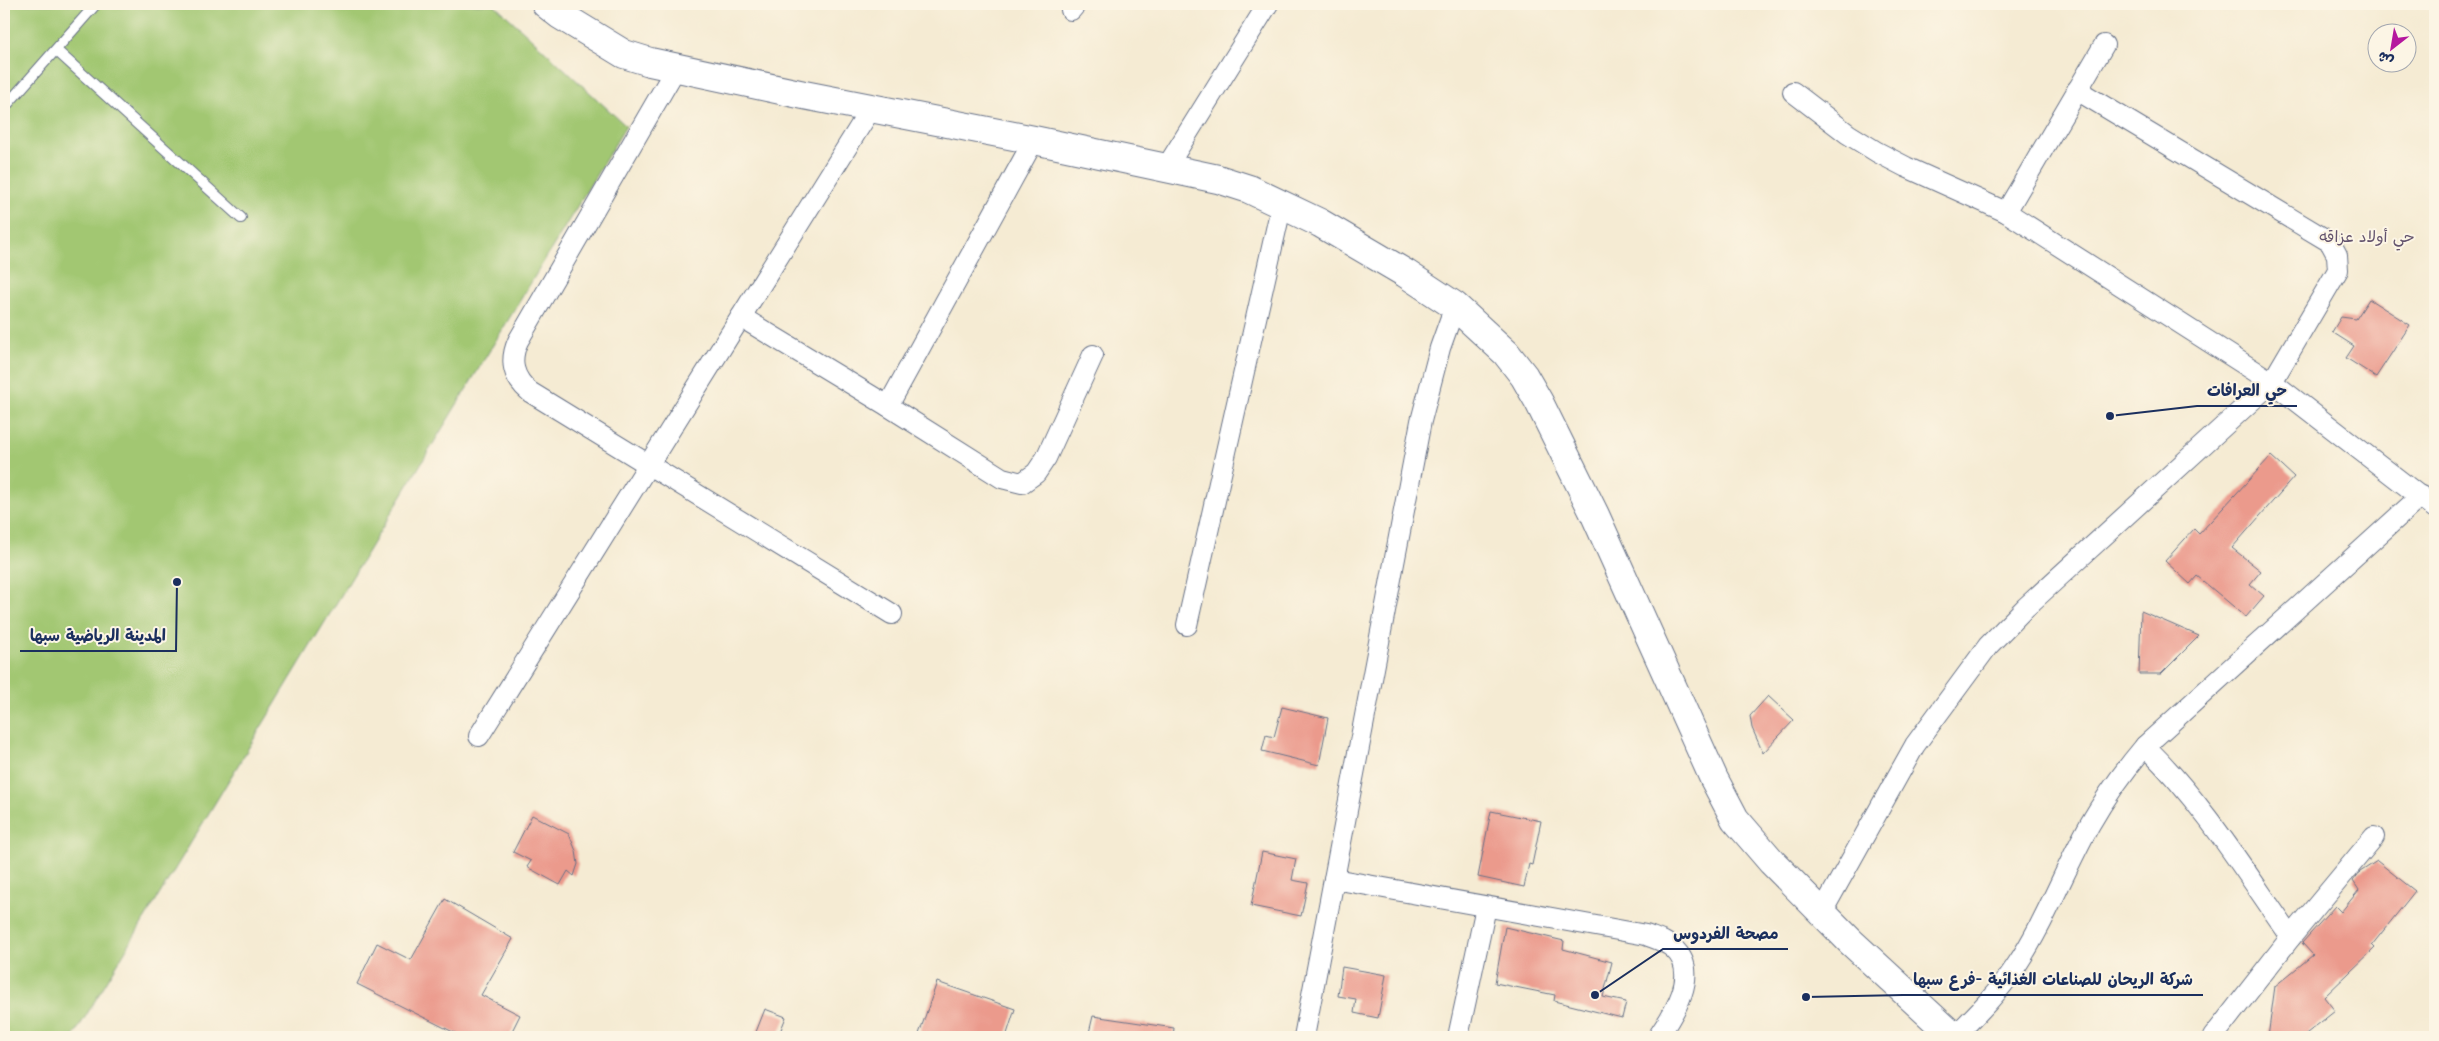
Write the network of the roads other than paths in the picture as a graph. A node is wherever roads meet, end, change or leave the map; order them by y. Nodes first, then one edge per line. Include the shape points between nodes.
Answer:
1 (96, 4) edge
2 (546, 4) edge
3 (1268, 4) edge
4 (2104, 45) dead end
5 (57, 51) junction
6 (676, 68) junction
7 (2077, 90) junction
8 (1794, 92) dead end
9 (4, 108) edge
10 (872, 108) junction
11 (1034, 140) junction
12 (1166, 168) junction
13 (1282, 203) junction
14 (2006, 212) junction
15 (241, 218) dead end
16 (1454, 306) junction
17 (742, 318) junction
18 (1093, 355) dead end
19 (2272, 382) junction
20 (888, 406) junction
21 (650, 465) junction
22 (2428, 502) edge
23 (892, 614) dead end
24 (1187, 625) dead end
25 (479, 736) dead end
26 (2145, 746) junction
27 (2374, 837) dead end
28 (1334, 879) junction
29 (1486, 907) junction
30 (1822, 912) junction
31 (2291, 937) junction
32 (1304, 1037) edge
33 (1458, 1037) edge
34 (1658, 1037) edge
35 (1954, 1037) edge
36 (2213, 1037) edge

1 - 5 lane
2 - 6 street via 624,54
3 - 12 street
4 - 7 street
5 - 9 lane
5 - 15 lane
6 - 10 street
6 - 21 street via 518,341 513,360 517,379 530,392
7 - 14 street
7 - 19 street via 2324,238 2335,248 2339,262 2335,276
8 - 14 street via 1877,152
10 - 11 street
10 - 17 street
11 - 12 street
11 - 20 street
12 - 13 street via 1218,178
13 - 16 street via 1320,222
13 - 24 street
14 - 19 street
16 - 28 street via 1437,356 1421,421
16 - 30 street via 1506,353 1528,382 1595,515 1735,819
17 - 20 street
17 - 21 street
18 - 20 street via 1046,458 1036,473 1022,483 1002,478
19 - 22 street
19 - 30 street via 1988,646 1915,745
21 - 23 street
21 - 25 street
22 - 26 street
26 - 31 street via 2199,804
26 - 35 street via 2110,790 2089,825 2016,966 1990,1001
27 - 31 street
28 - 29 street
28 - 32 street
29 - 33 street
29 - 34 street via 1646,935 1674,949 1683,959 1686,975 1681,996
30 - 35 street
31 - 36 street

